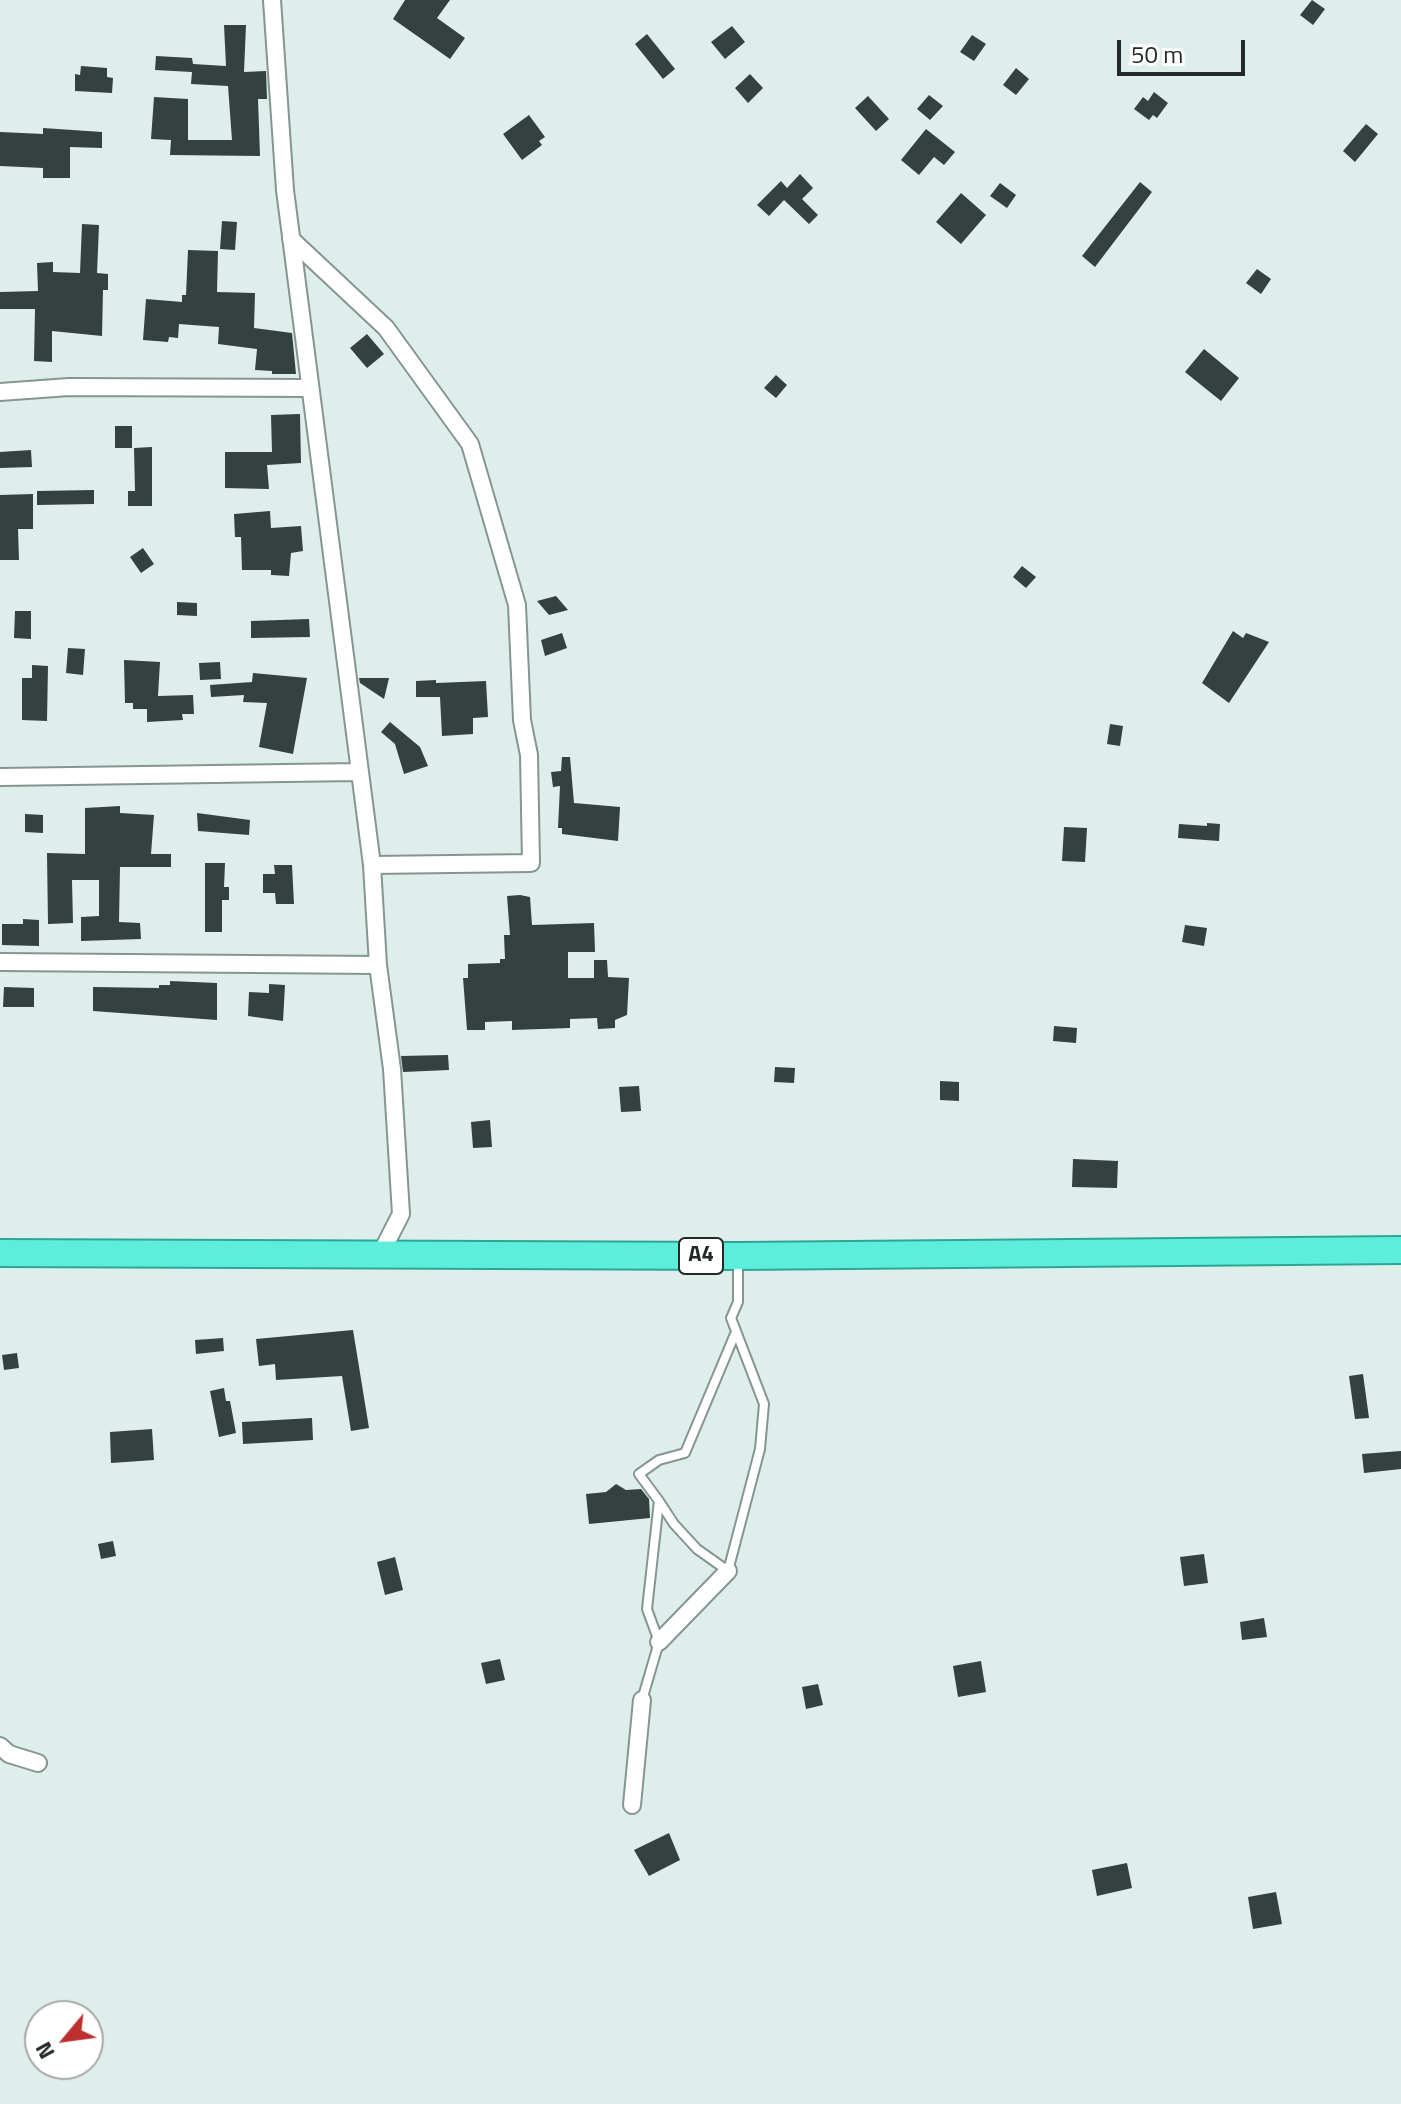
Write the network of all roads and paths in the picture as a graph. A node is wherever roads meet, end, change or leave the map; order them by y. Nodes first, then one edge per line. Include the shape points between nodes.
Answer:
1 (272, 0) edge
2 (291, 239) junction
3 (310, 388) junction
4 (0, 392) edge
5 (357, 772) junction
6 (0, 777) edge
7 (372, 865) junction
8 (0, 962) edge
9 (378, 965) junction
10 (1401, 1250) edge
11 (0, 1253) edge
12 (380, 1255) junction
13 (738, 1256) junction
14 (735, 1334) junction
15 (659, 1501) junction
16 (728, 1571) junction
17 (659, 1642) junction
18 (642, 1700) joint
19 (0, 1746) edge
20 (38, 1763) dead end
21 (632, 1805) dead end

1 - 2 street
2 - 3 street
2 - 7 street via 386,328 470,444 517,605 531,863
3 - 4 street via 69,387
3 - 5 street
5 - 6 street
5 - 7 street
7 - 9 street
8 - 9 street
9 - 12 street via 392,1069 401,1214
10 - 13 highway, A4
11 - 12 highway, A4
12 - 13 highway, A4
13 - 14 lane via 738,1302 731,1318
14 - 15 lane via 685,1453 659,1460 639,1474
14 - 16 lane via 764,1404 760,1449
15 - 16 lane via 697,1549
15 - 17 lane via 647,1609
16 - 17 street
17 - 18 lane
18 - 21 street
19 - 20 street

